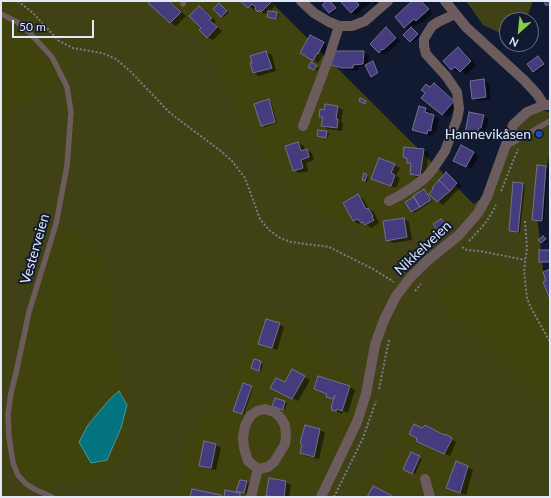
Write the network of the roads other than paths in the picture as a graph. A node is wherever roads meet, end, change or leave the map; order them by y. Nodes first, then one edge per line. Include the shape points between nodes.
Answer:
1 (301, 1) edge
2 (388, 1) edge
3 (445, 1) edge
4 (1, 14) edge
5 (455, 14) junction
6 (339, 26) junction
7 (547, 105) edge
8 (550, 122) edge
9 (303, 126) dead end
10 (505, 148) junction
11 (389, 201) dead end
12 (258, 469) junction
13 (425, 479) dead end
14 (52, 497) edge
15 (251, 497) edge
16 (321, 497) edge
17 (430, 497) edge

1 - 6 street via 314,13
2 - 6 street via 365,21 352,26
3 - 5 street
4 - 14 lane, Vesterveien via 27,30 52,57 66,87 71,112 67,166 58,217 26,325 8,414 8,437 13,464 18,475 34,489
5 - 7 street
5 - 11 street via 432,26 424,39 424,46 426,54 457,92 460,109 457,119 445,151 433,169 416,185
6 - 9 street
7 - 10 street, Nikkelveien via 528,112 512,125
8 - 10 lane
10 - 16 street, Nikkelveien via 487,197 478,213 459,235 415,272 396,296 375,345 366,394 357,422
12 - 12 street via 268,467 274,462 285,444 285,425 274,412 265,409 256,410 250,416 243,437 248,461
12 - 15 street
13 - 17 street

